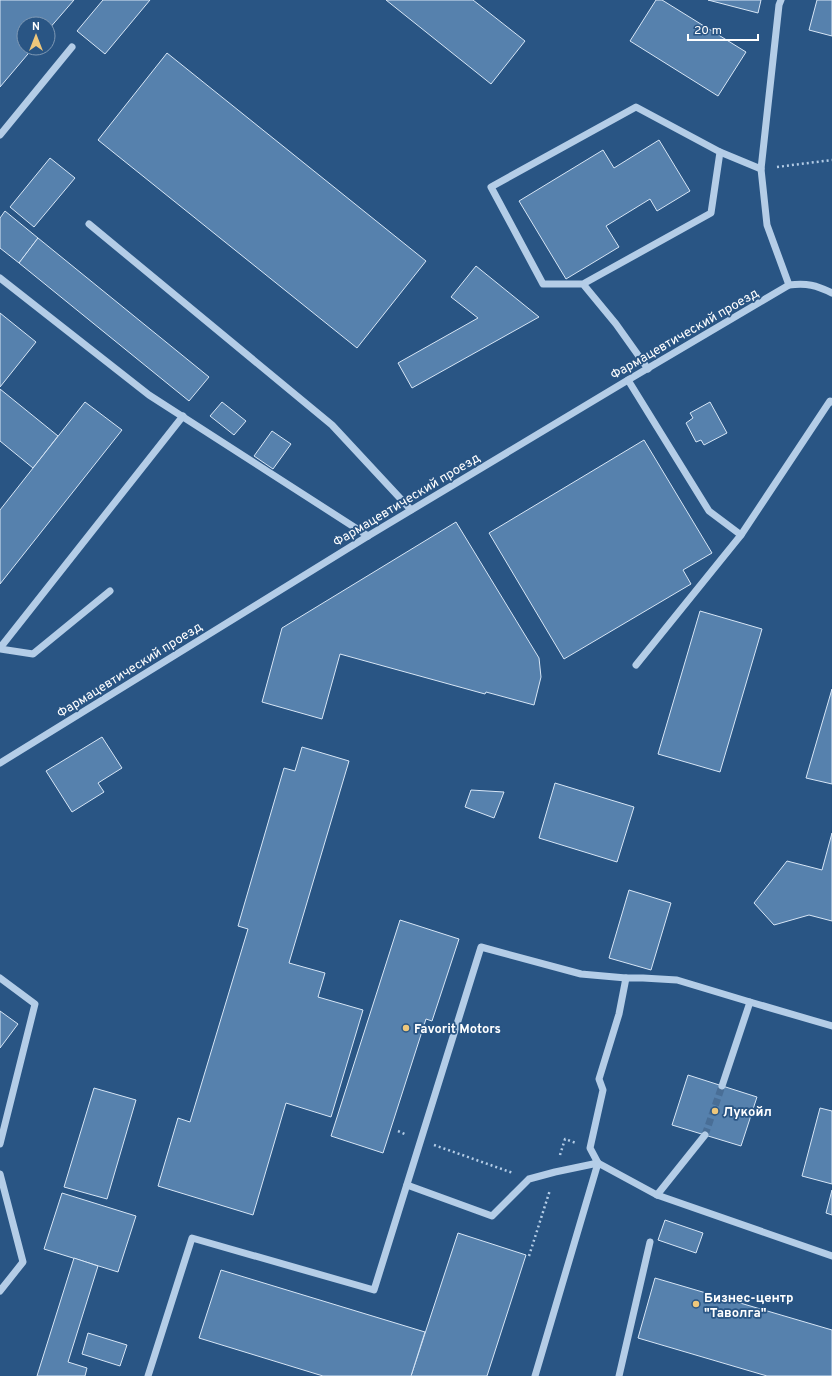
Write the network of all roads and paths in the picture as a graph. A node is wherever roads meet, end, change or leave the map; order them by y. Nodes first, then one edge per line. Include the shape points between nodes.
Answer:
1 (781, 0) edge
2 (72, 47) dead end
3 (0, 135) edge
4 (720, 152) junction
5 (832, 160) edge
6 (761, 169) junction
7 (89, 224) dead end
8 (0, 278) edge
9 (583, 284) junction
10 (789, 285) junction
11 (832, 293) edge
12 (648, 369) junction
13 (628, 380) junction
14 (832, 402) edge
15 (183, 416) junction
16 (411, 510) junction
17 (741, 535) junction
18 (368, 536) junction
19 (110, 591) dead end
20 (0, 648) edge
21 (636, 664) dead end
22 (0, 762) edge
23 (0, 978) edge
24 (626, 978) junction
25 (750, 1002) junction
26 (832, 1026) edge
27 (722, 1086) tunnel mouth
28 (398, 1131) dead end
29 (705, 1135) tunnel mouth
30 (421, 1140) junction
31 (0, 1144) edge
32 (598, 1163) junction
33 (0, 1174) edge
34 (529, 1178) junction
35 (407, 1185) junction
36 (657, 1195) junction
37 (650, 1242) dead end
38 (832, 1256) edge
39 (0, 1291) edge
40 (148, 1376) edge
41 (535, 1376) edge
42 (619, 1376) edge

1 - 6 street
2 - 3 street
4 - 6 street
4 - 9 street via 711,213
4 - 9 street via 636,107 491,187 543,284
5 - 6 path
6 - 10 street via 767,225
7 - 16 street via 332,425
8 - 15 street via 149,395
9 - 12 street
10 - 11 street via 817,286
10 - 12 street, Фармацевтический проезд
12 - 13 street, Фармацевтический проезд
13 - 16 street, Фармацевтический проезд
13 - 17 street via 709,511
14 - 17 street via 830,401
15 - 18 street
15 - 20 street
16 - 18 street, Фармацевтический проезд
17 - 21 street
18 - 22 street, Фармацевтический проезд
19 - 20 street via 33,654
23 - 31 street via 35,1004
24 - 25 street via 677,980
24 - 30 street via 581,974 481,947
24 - 32 street via 619,1014 599,1080 603,1090 590,1148
25 - 26 street
25 - 27 street
28 - 30 path
29 - 36 street
30 - 34 path
30 - 35 street
32 - 34 street
32 - 36 street
32 - 41 street
33 - 39 street via 23,1262
34 - 35 street via 492,1216
35 - 40 street via 374,1290 192,1238
36 - 38 street
37 - 42 street

